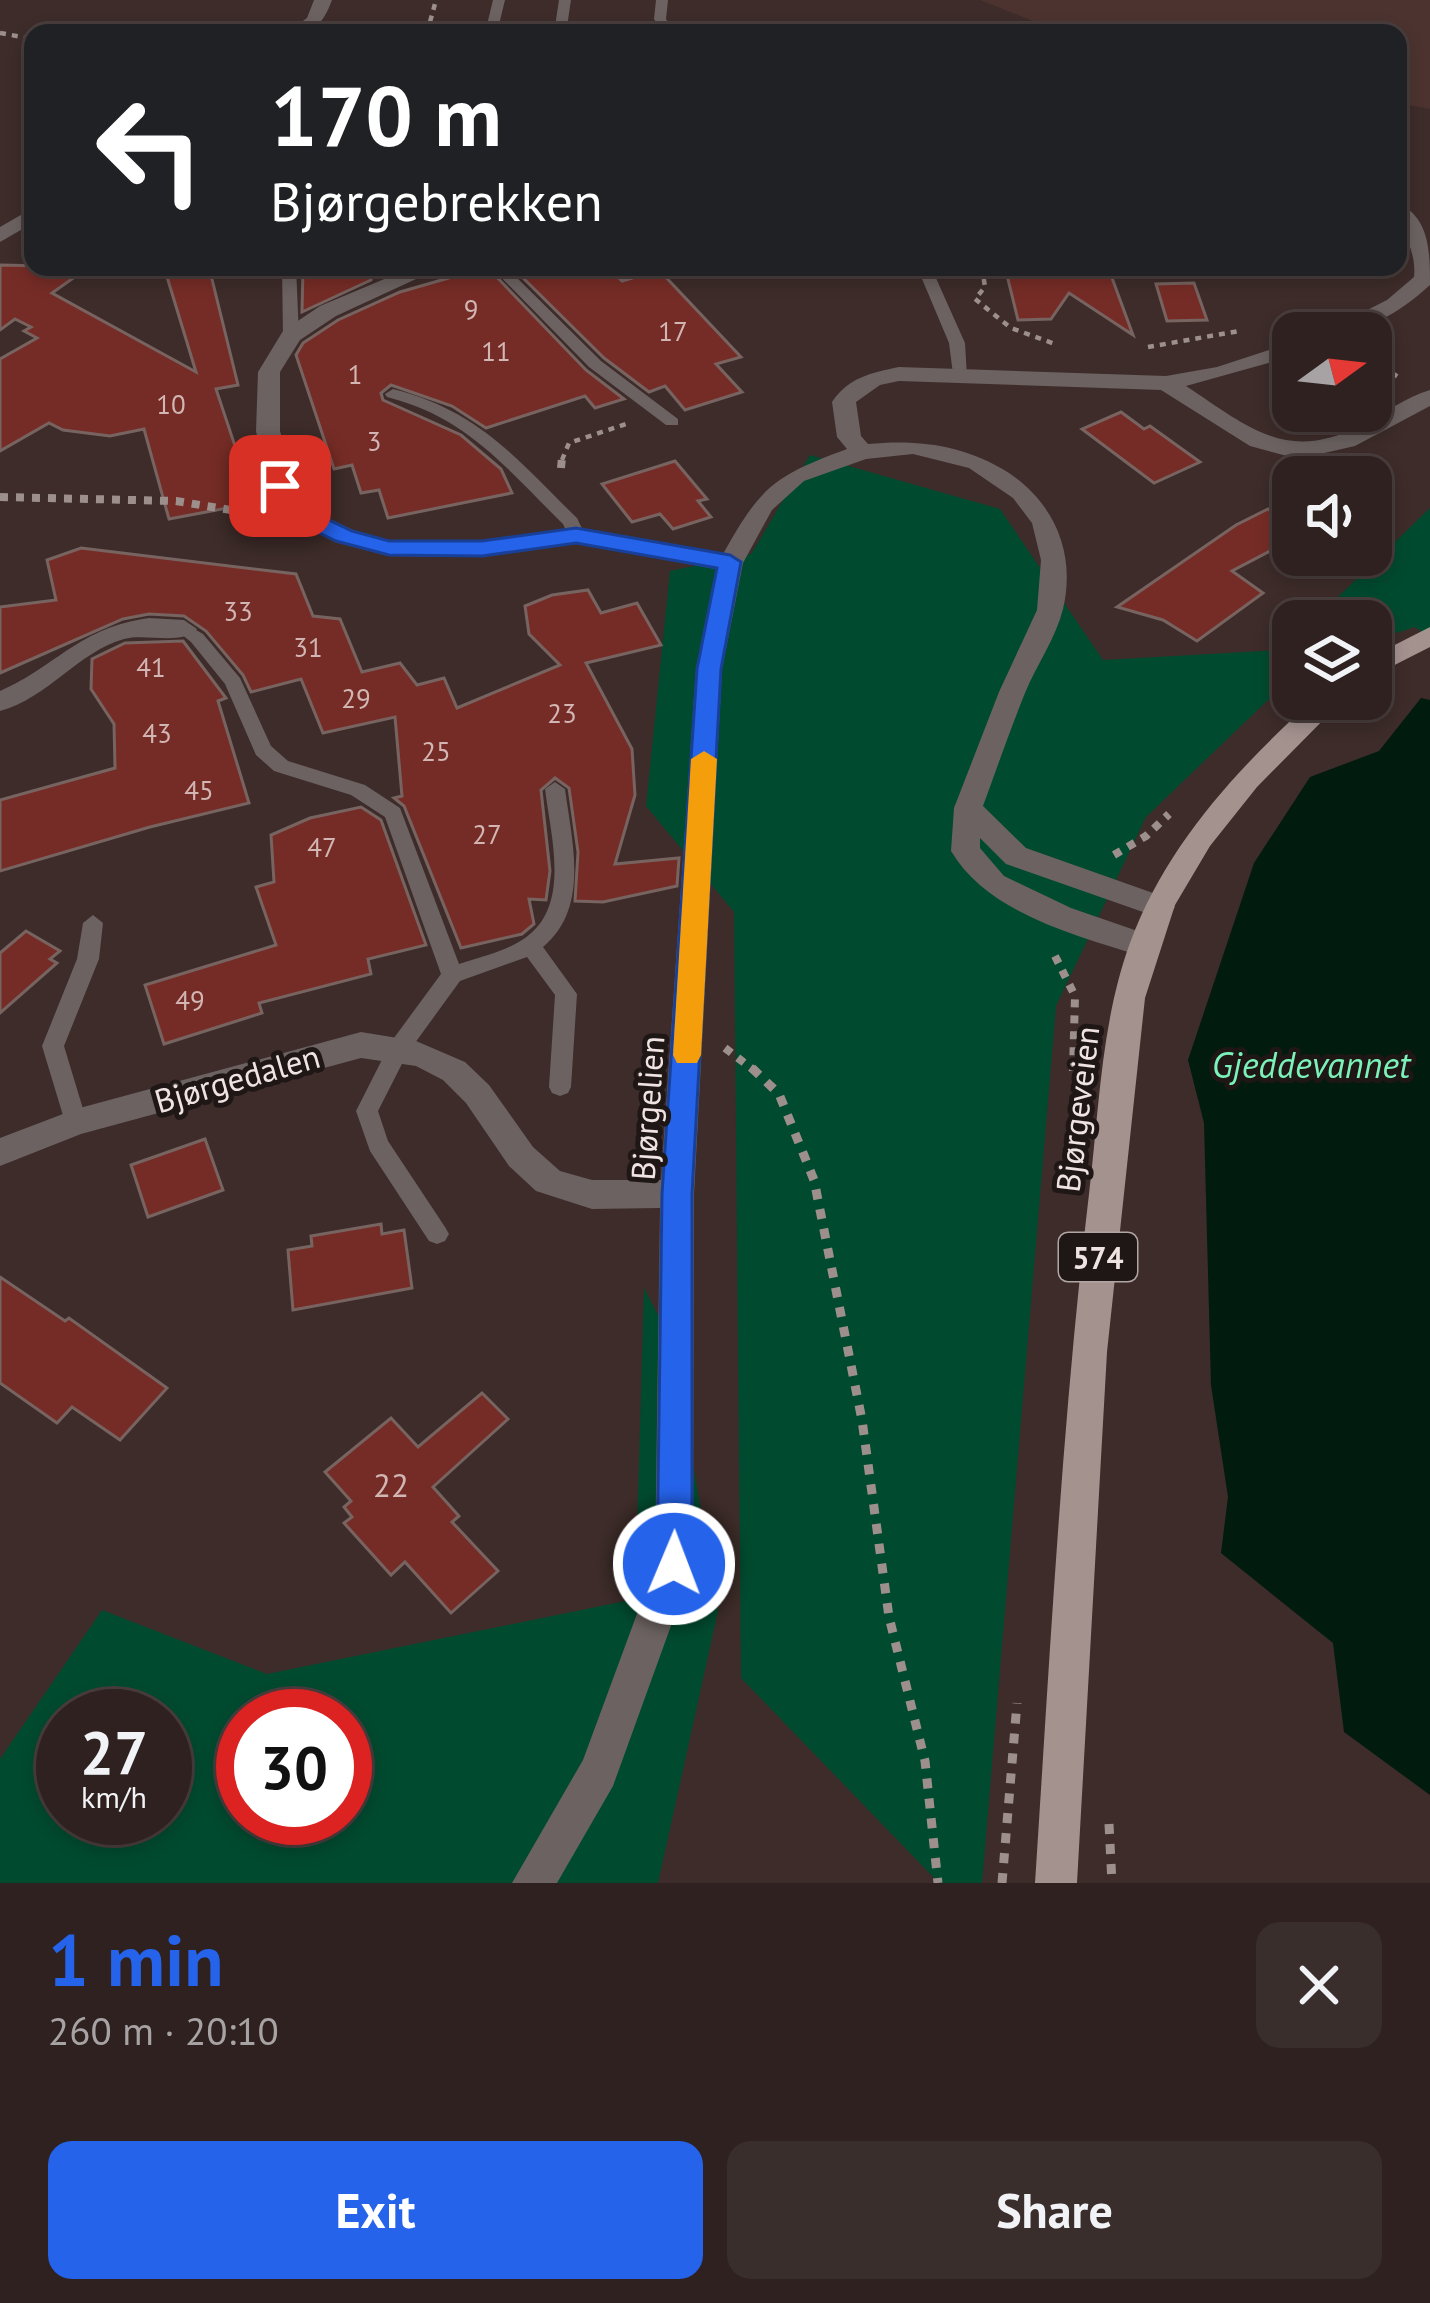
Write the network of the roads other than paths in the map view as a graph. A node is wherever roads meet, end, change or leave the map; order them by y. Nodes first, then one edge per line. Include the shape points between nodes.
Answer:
1 (1407, 218) edge
2 (289, 276) edge
3 (410, 276) edge
4 (508, 276) edge
5 (928, 276) edge
6 (1427, 279) edge
7 (1380, 312) edge
8 (292, 336) junction
9 (1272, 357) edge
10 (961, 374) junction
11 (1166, 383) junction
12 (393, 394) dead end
13 (1430, 397) edge
14 (672, 422) dead end
15 (862, 452) junction
16 (576, 536) junction
17 (730, 562) junction
18 (184, 629) joint
19 (1430, 636) edge
20 (1392, 657) edge
21 (0, 702) edge
22 (1309, 720) edge
23 (555, 789) dead end
24 (968, 808) junction
25 (1160, 907) junction
26 (93, 923) dead end
27 (1144, 945) junction
28 (531, 946) junction
29 (452, 975) junction
30 (399, 1048) junction
31 (560, 1088) dead end
32 (76, 1122) junction
33 (0, 1152) edge
34 (677, 1194) junction
35 (437, 1234) dead end
36 (532, 1883) edge
37 (1056, 1883) edge

1 - 6 street via 1425,244
2 - 8 lane
3 - 8 street
4 - 14 lane via 595,364
5 - 10 lane
6 - 7 street
8 - 16 street via 269,372 268,430 291,510 389,548 482,549
9 - 11 street
10 - 11 street
10 - 15 street via 898,374 851,391 844,402 849,436
11 - 13 street via 1287,452 1320,450
12 - 16 lane via 476,426
15 - 17 street, Bjørgelien via 796,476 762,506
15 - 24 street, Bjørgelien via 913,447 976,463 1022,493 1044,522 1054,560 1050,610
16 - 17 street
17 - 34 street, Bjørgelien via 709,669
18 - 21 street via 124,628
18 - 29 lane via 232,682 263,750 281,766 358,790 393,813
19 - 20 main road
22 - 25 main road, Bjørgeveien / 574 via 1215,812
23 - 28 lane via 565,893 550,929
24 - 25 street via 1016,856
24 - 27 street, Bjørgelien via 965,851 994,884
25 - 27 main road, Bjørgeveien / 574
26 - 32 lane via 88,959 53,1046
27 - 37 main road, Bjørgeveien / 574 via 1094,1288
28 - 29 lane
28 - 31 lane via 566,994
29 - 30 lane
30 - 32 street, Bjørgedalen via 319,1053
30 - 34 street, Bjørgedalen via 464,1079 530,1166 563,1189
30 - 35 lane via 367,1111 378,1144
32 - 33 street, Bjørgedalen
34 - 36 street, Bjørgelien via 674,1564 599,1772

